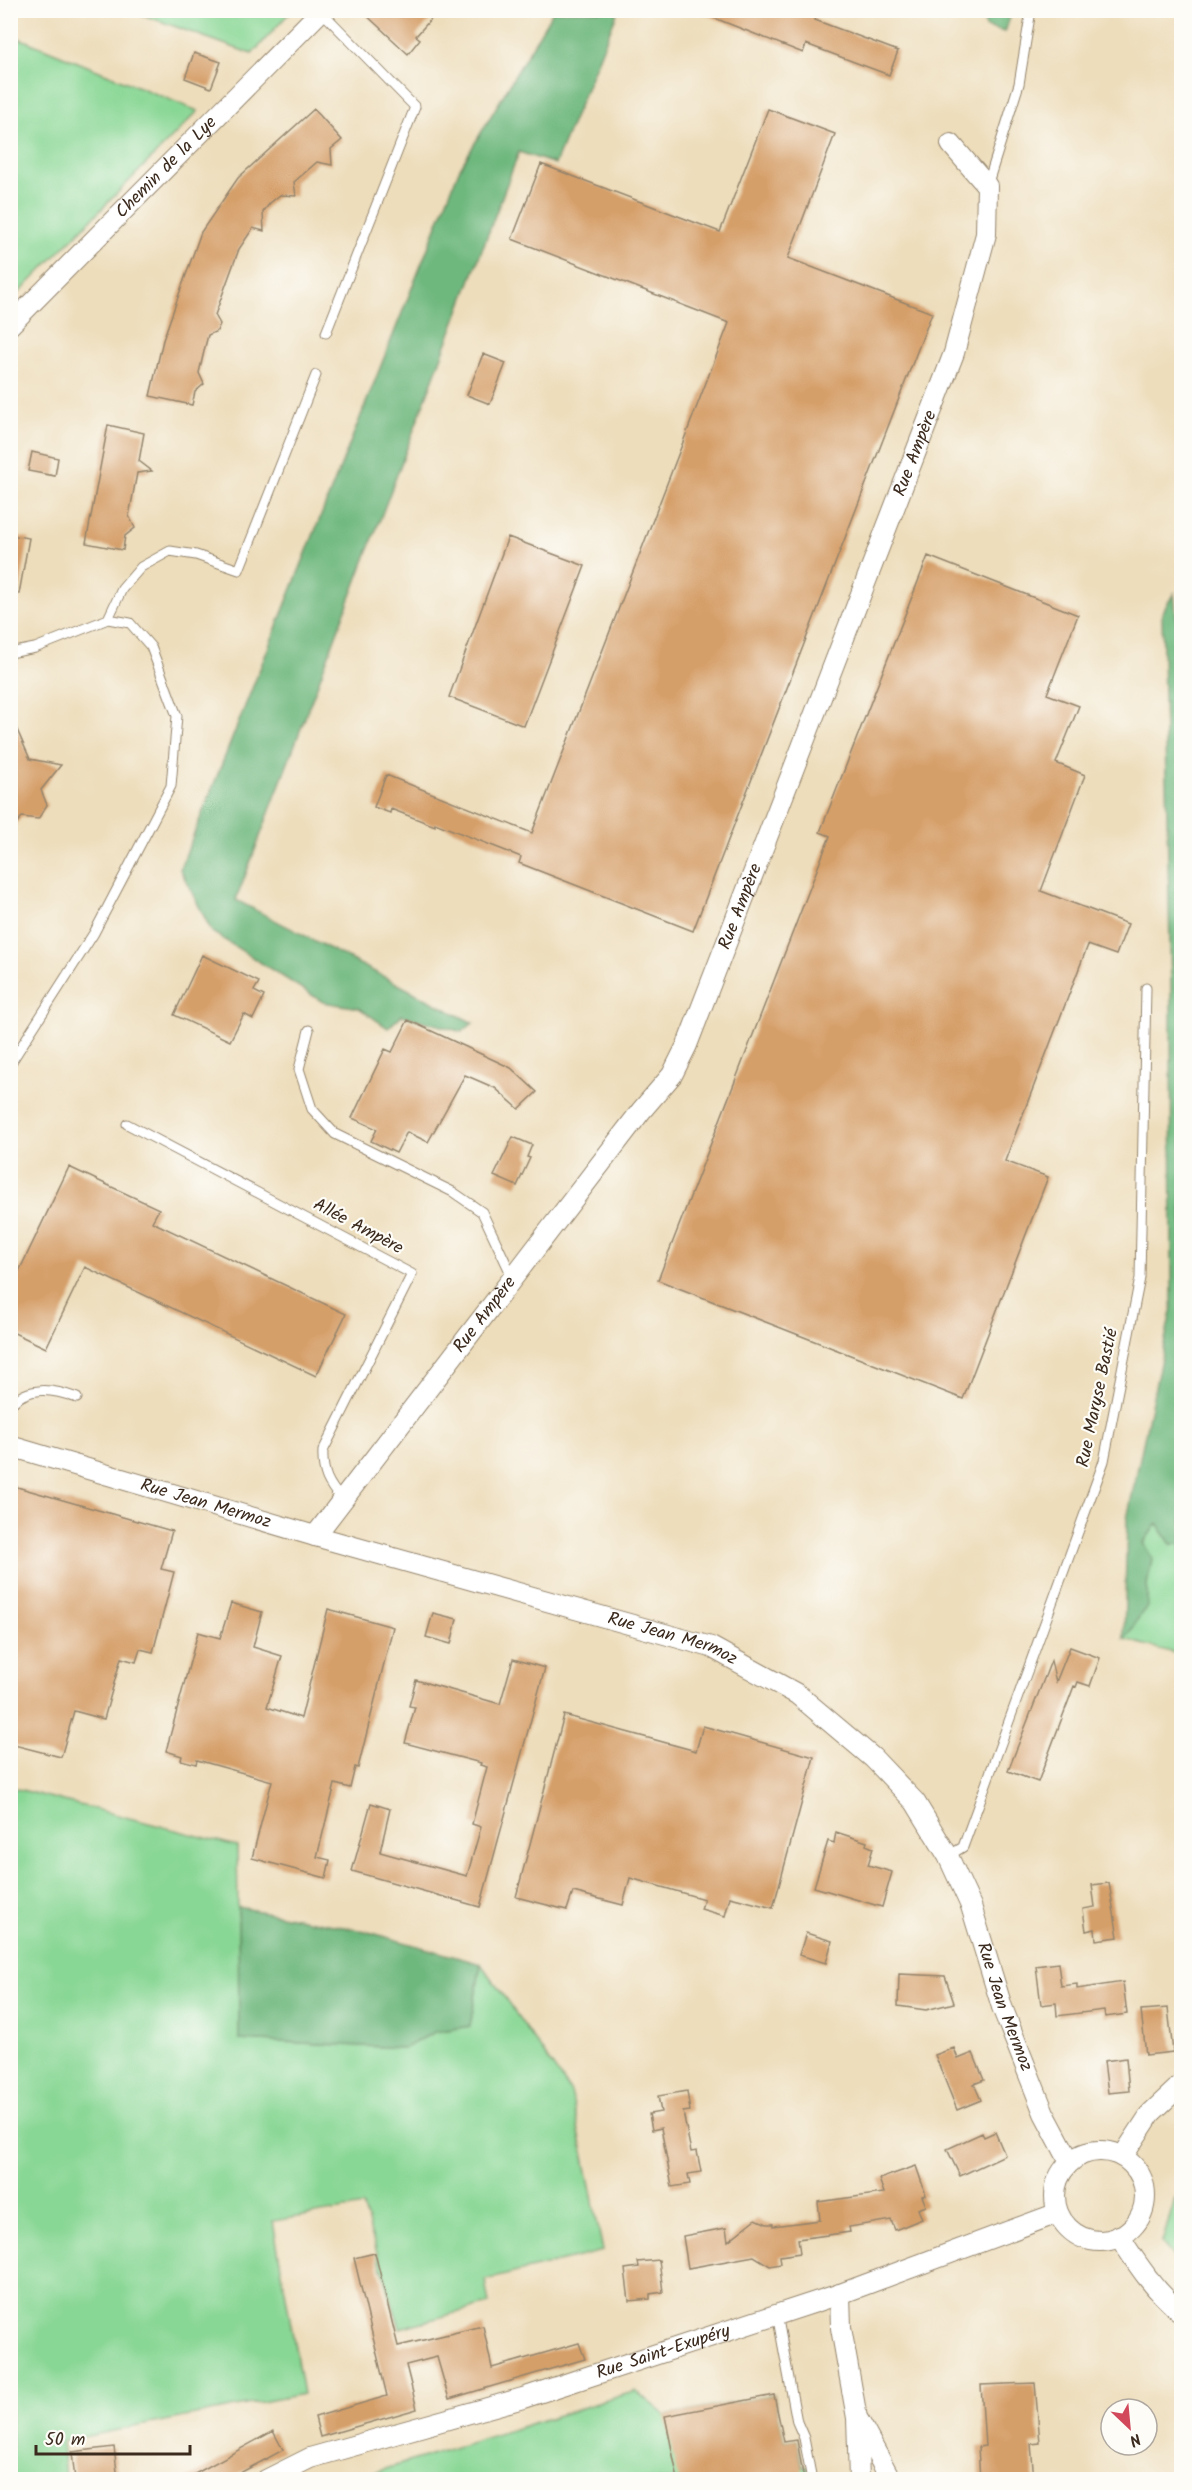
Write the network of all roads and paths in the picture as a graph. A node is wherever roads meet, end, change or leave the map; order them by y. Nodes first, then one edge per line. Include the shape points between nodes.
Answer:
1 (1030, 10) edge
2 (321, 11) edge
3 (951, 144) dead end
4 (987, 186) junction
5 (10, 325) edge
6 (326, 333) dead end
7 (316, 375) dead end
8 (108, 619) junction
9 (10, 653) edge
10 (1146, 988) dead end
11 (309, 1030) dead end
12 (10, 1064) edge
13 (127, 1124) dead end
14 (513, 1278) junction
15 (77, 1398) dead end
16 (10, 1405) edge
17 (10, 1446) edge
18 (343, 1501) junction
19 (315, 1536) junction
20 (948, 1856) junction
21 (1182, 2084) edge
22 (1123, 2156) junction
23 (1070, 2162) junction
24 (1059, 2213) junction
25 (1119, 2236) junction
26 (840, 2294) junction
27 (777, 2314) junction
28 (1180, 2316) edge
29 (857, 2418) junction
30 (266, 2480) edge
31 (812, 2480) edge
32 (859, 2480) edge
33 (891, 2480) edge

1 - 4 lane, Rue Ampère via 1019,84
2 - 5 street, Chemin de la Lye
2 - 6 lane via 415,107
3 - 4 street
4 - 14 street, Rue Ampère via 986,234 954,353 687,1046 672,1075
7 - 8 lane via 239,570 196,555 170,551 141,567 122,589
8 - 9 lane via 35,648
8 - 12 lane via 130,623 151,647 177,716 171,786 94,933
10 - 20 lane, Rue Maryse Bastié via 1140,1278 1104,1461 963,1847
11 - 14 lane via 299,1069 312,1109 335,1134 453,1192 482,1212
13 - 18 lane, Allée Ampère via 412,1274 323,1451 322,1468 328,1485
14 - 18 street, Rue Ampère
15 - 16 lane via 39,1391 21,1394
17 - 19 street, Rue Jean Mermoz
18 - 19 street, Rue Ampère
19 - 20 street, Rue Jean Mermoz via 711,1647 797,1694 830,1719 915,1802
20 - 23 street, Rue Jean Mermoz via 971,1906 1002,2007 1044,2113
21 - 22 street via 1151,2112
22 - 23 street via 1096,2151
22 - 25 street via 1142,2177 1145,2205 1136,2223
23 - 24 street via 1056,2186
24 - 25 street via 1077,2235 1091,2240
24 - 26 street, Rue Saint-Exupéry
25 - 28 street
26 - 27 street, Rue Saint-Exupéry
26 - 29 street via 841,2328
27 - 30 street, Rue Saint-Exupéry via 523,2398 310,2458
27 - 31 lane
29 - 32 street
29 - 33 street

